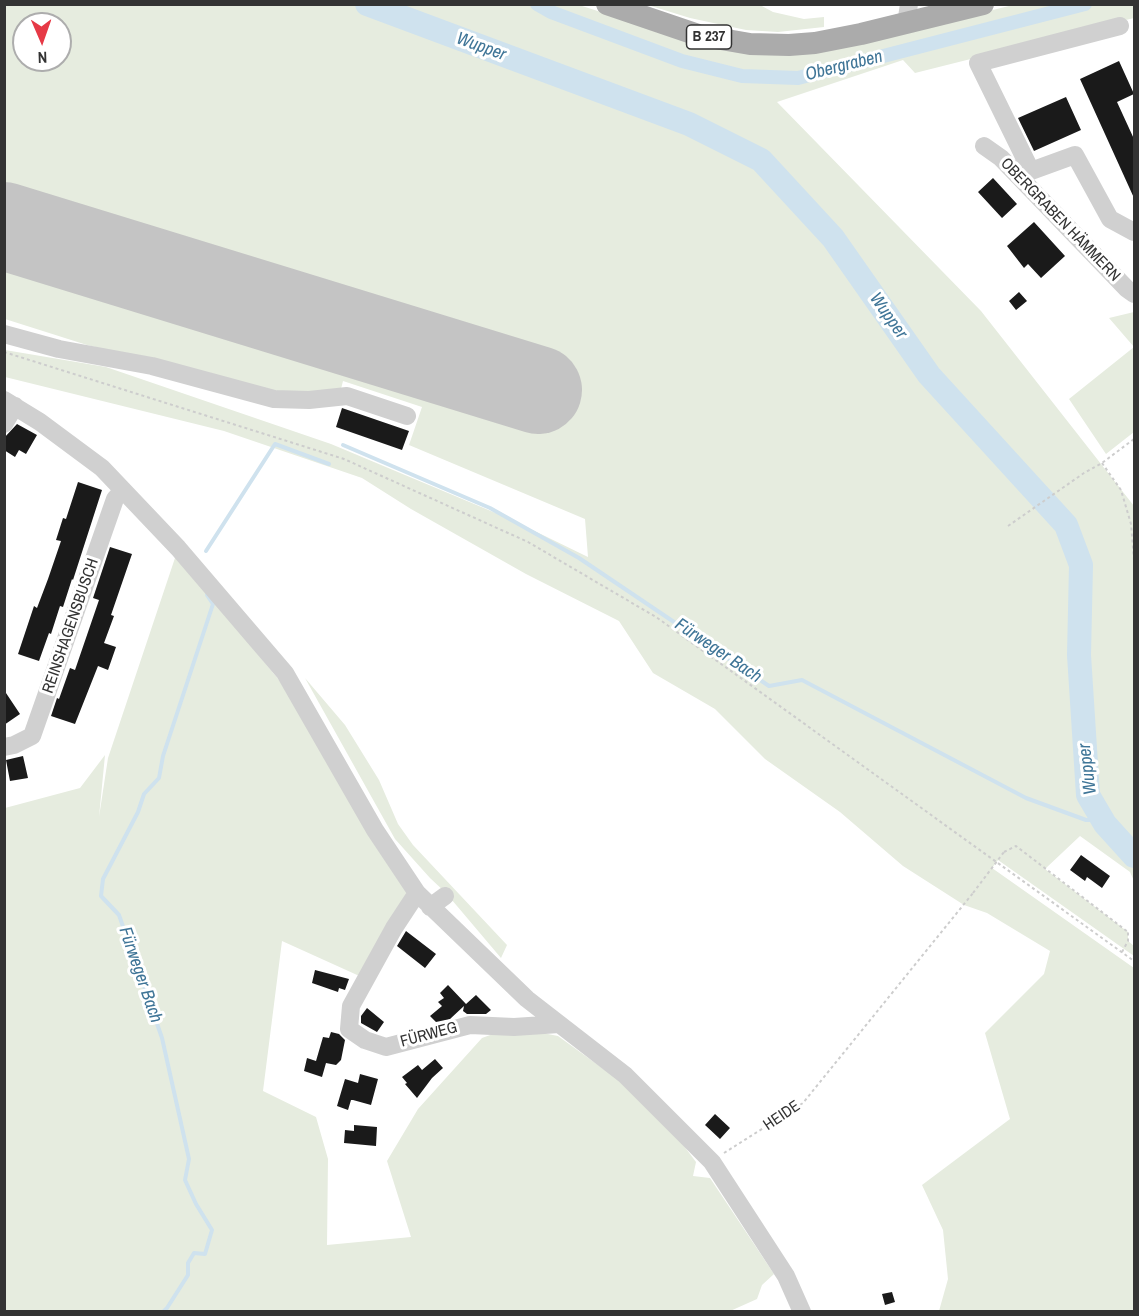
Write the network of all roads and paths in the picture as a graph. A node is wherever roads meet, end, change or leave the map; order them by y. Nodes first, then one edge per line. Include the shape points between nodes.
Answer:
1 (607, 4) edge
2 (983, 4) edge
3 (907, 14) edge
4 (1120, 27) dead end
5 (984, 146) dead end
6 (1134, 232) edge
7 (1134, 294) edge
8 (4, 334) edge
9 (4, 352) edge
10 (10, 403) edge
11 (407, 416) dead end
12 (4, 424) edge
13 (1134, 439) edge
14 (1102, 463) junction
15 (123, 490) junction
16 (1008, 525) dead end
17 (1134, 560) edge
18 (4, 747) edge
19 (417, 893) junction
20 (1128, 932) junction
21 (1133, 932) edge
22 (1122, 951) junction
23 (1134, 961) edge
24 (559, 1024) junction
25 (712, 1162) junction
26 (802, 1311) edge

1 - 3 main road, B 237 via 698,35 750,44 815,43
2 - 3 main road, B 237
4 - 6 street via 978,63 1031,171 1075,155 1110,219
5 - 7 street, OBERGRABEN HÄMMERN via 1001,158
8 - 11 street via 59,349 152,366 274,399 347,396
9 - 22 path via 344,459 528,542 656,617
10 - 12 street
10 - 15 street via 102,468
13 - 14 path
14 - 16 path
14 - 17 path via 1121,490 1131,524
15 - 18 street, REINSHAGENSBUSCH via 114,499 32,736
15 - 19 street via 285,674 375,830
19 - 24 street via 437,902 527,999
19 - 24 street, FÜRWEG via 351,1006 349,1029 386,1047 470,1025
20 - 21 path
20 - 22 path
20 - 25 path, HEIDE, bridge via 1016,846 1004,852 803,1103
22 - 23 path
24 - 25 street via 625,1075
25 - 26 street via 786,1276

